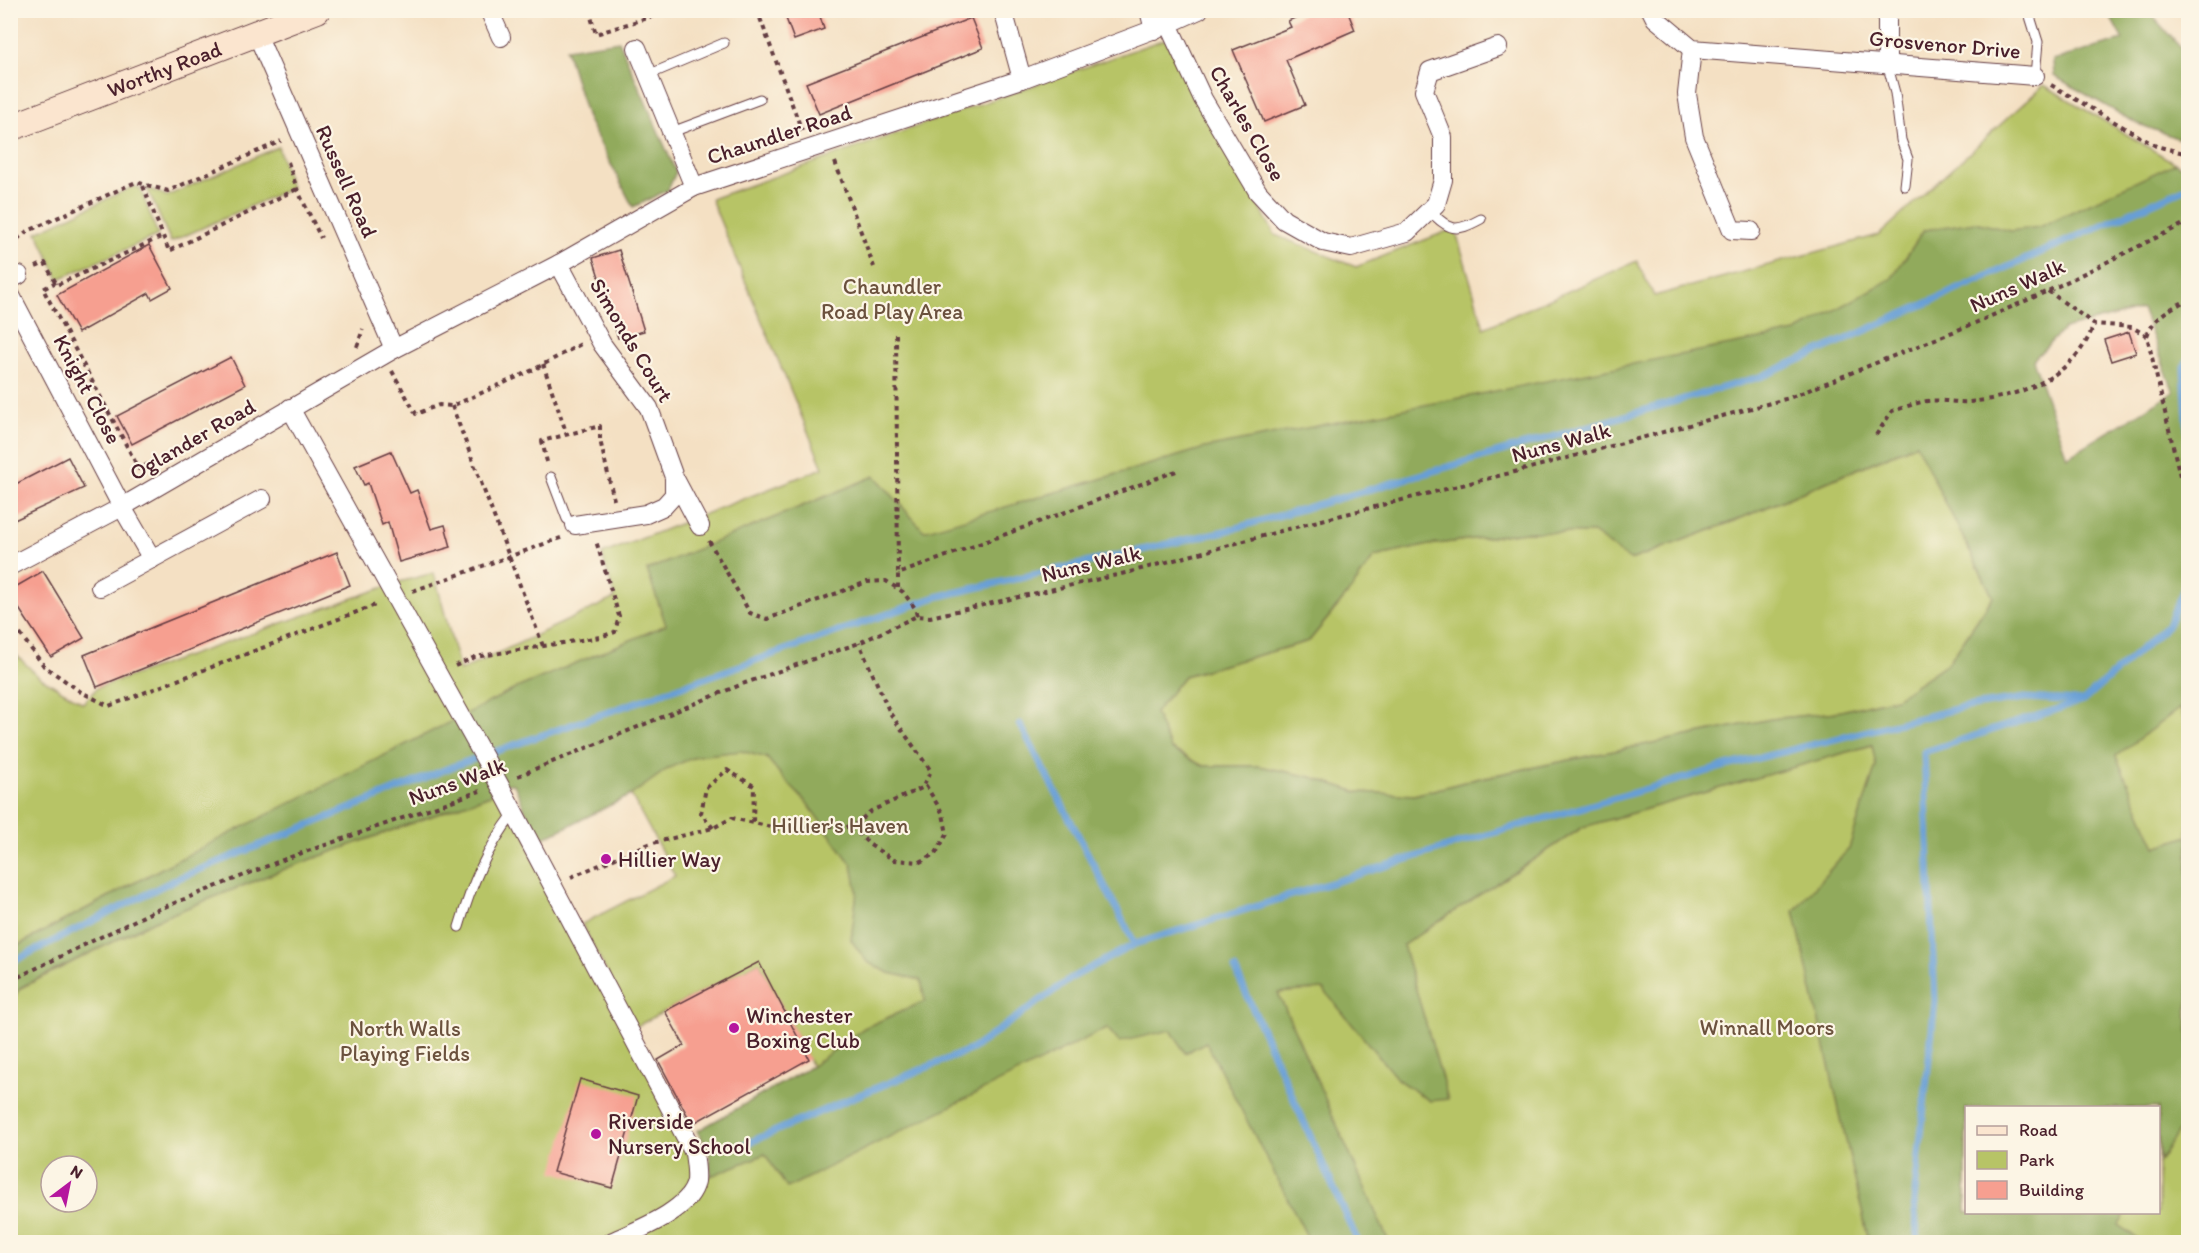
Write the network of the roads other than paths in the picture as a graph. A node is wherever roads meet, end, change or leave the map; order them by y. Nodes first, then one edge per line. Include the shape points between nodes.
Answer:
1 (317, 10) edge
2 (489, 10) edge
3 (1003, 10) edge
4 (1149, 10) edge
5 (1199, 10) edge
6 (1651, 10) edge
7 (1887, 10) edge
8 (2028, 10) edge
9 (1161, 27) junction
10 (256, 32) junction
11 (501, 37) dead end
12 (724, 44) dead end
13 (1498, 47) dead end
14 (637, 48) dead end
15 (1692, 49) junction
16 (1887, 63) junction
17 (648, 75) junction
18 (2035, 76) joint
19 (1022, 79) junction
20 (760, 99) dead end
21 (10, 128) edge
22 (672, 132) junction
23 (1905, 186) dead end
24 (694, 187) junction
25 (1429, 210) junction
26 (1482, 219) dead end
27 (1751, 231) dead end
28 (559, 264) junction
29 (10, 294) edge
30 (389, 352) junction
31 (290, 408) junction
32 (552, 477) road end
33 (674, 477) junction
34 (262, 499) dead end
35 (122, 507) junction
36 (583, 524) joint
37 (700, 526) road end
38 (152, 559) junction
39 (10, 566) edge
40 (100, 587) dead end
41 (514, 813) junction
42 (459, 927) dead end
43 (611, 1242) edge

1 - 10 main road, Worthy Road
2 - 11 street
3 - 19 street
4 - 9 street, Charles Close
5 - 9 street, Chaundler Road
6 - 15 street via 1655,18
7 - 16 street
8 - 18 lane via 2038,42
9 - 19 street, Chaundler Road
9 - 25 street, Charles Close via 1258,192 1284,220 1323,242 1351,248 1407,232
10 - 21 main road, Worthy Road
10 - 30 street, Russell Road
12 - 17 lane
13 - 25 street, Charles Close via 1430,71 1424,91 1443,137 1443,180 1436,204
14 - 17 street
15 - 16 street, Grosvenor Drive
15 - 27 street via 1687,94 1694,137 1732,230
16 - 18 street, Grosvenor Drive
16 - 23 lane via 1908,159
17 - 22 street
19 - 24 street, Chaundler Road
20 - 22 lane
22 - 24 street
24 - 28 street, Chaundler Road
25 - 26 lane via 1447,227 1459,229
28 - 30 street, Chaundler Road
28 - 33 street, Simonds Court via 597,335 649,408
29 - 35 street, Knight Close
30 - 31 street, Oglander Road
31 - 35 street, Oglander Road
31 - 41 street
32 - 36 lane via 567,519
33 - 36 street via 674,495 664,506 646,514
33 - 37 street, Simonds Court
34 - 38 street
35 - 38 street, Knight Close
35 - 39 street, Oglander Road
38 - 40 street
41 - 42 lane via 472,884
41 - 43 street via 694,1153 696,1182 685,1201

